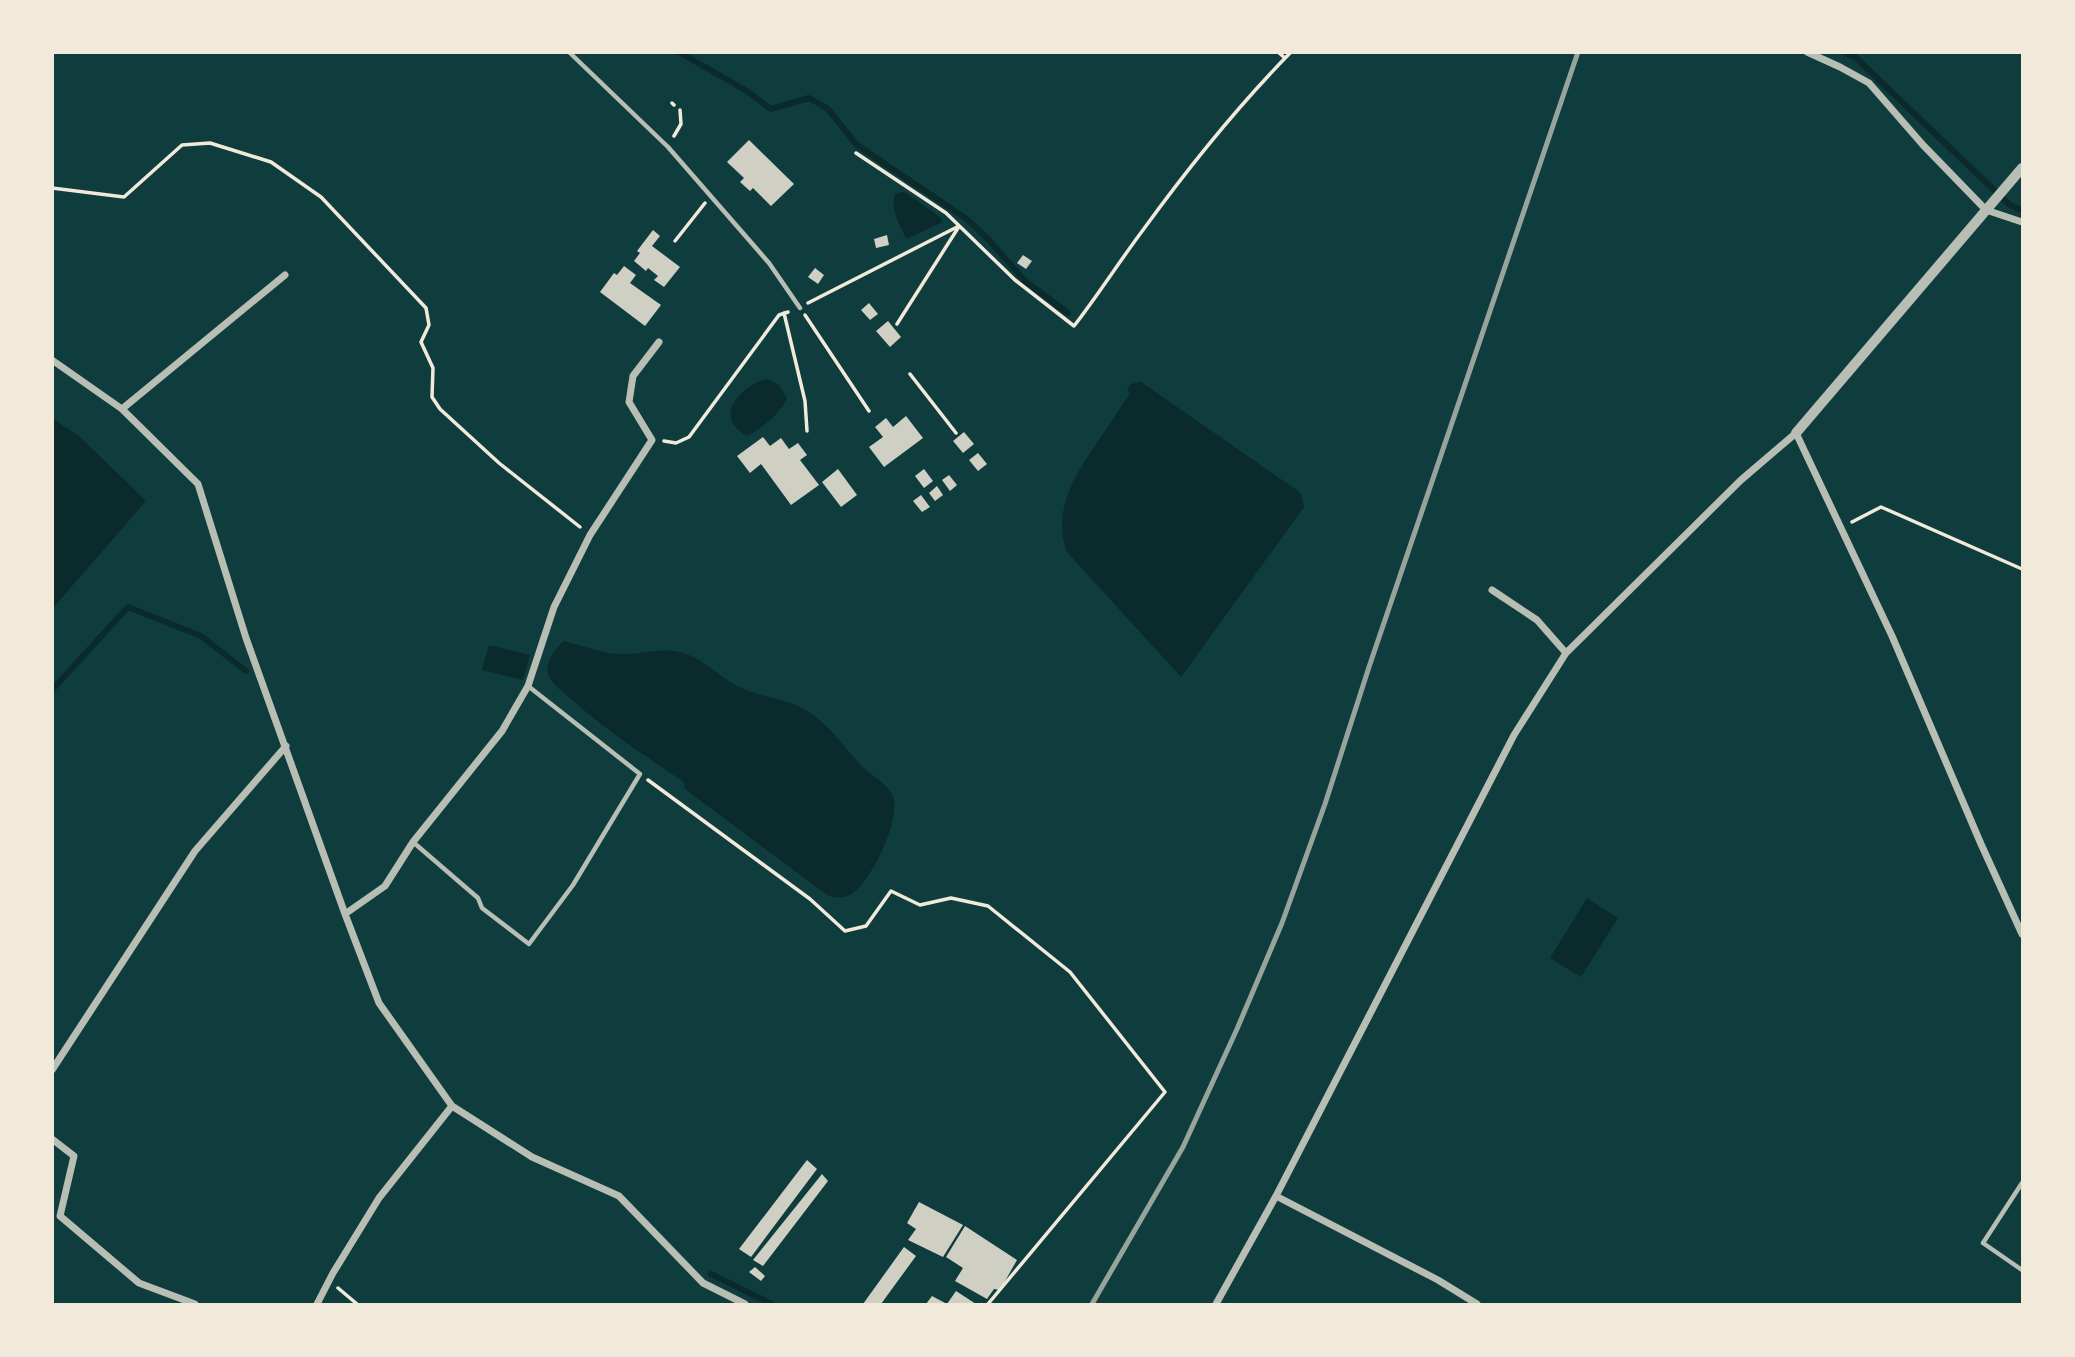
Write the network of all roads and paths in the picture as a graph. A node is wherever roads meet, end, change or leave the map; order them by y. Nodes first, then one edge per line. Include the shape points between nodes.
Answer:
1 (569, 52) edge
2 (1278, 52) edge
3 (1291, 52) edge
4 (1807, 52) edge
5 (1824, 56) edge
6 (1285, 58) junction
7 (680, 110) dead end
8 (668, 147) junction
9 (856, 153) dead end
10 (2022, 168) edge
11 (52, 188) edge
12 (711, 196) junction
13 (1990, 205) junction
14 (2022, 222) edge
15 (959, 226) junction
16 (675, 241) dead end
17 (285, 275) dead end
18 (800, 307) junction
19 (784, 313) junction
20 (897, 324) dead end
21 (659, 342) dead end
22 (52, 360) edge
23 (910, 374) dead end
24 (122, 409) junction
25 (869, 411) dead end
26 (807, 431) dead end
27 (956, 433) dead end
28 (1796, 433) junction
29 (652, 440) junction
30 (1842, 527) junction
31 (590, 535) junction
32 (2022, 569) edge
33 (1492, 590) dead end
34 (1566, 653) junction
35 (528, 686) junction
36 (286, 746) junction
37 (639, 774) junction
38 (413, 842) junction
39 (345, 914) junction
40 (2022, 934) edge
41 (52, 1070) edge
42 (452, 1106) junction
43 (52, 1139) edge
44 (2022, 1183) edge
45 (1276, 1196) junction
46 (2022, 1270) edge
47 (329, 1281) junction
48 (195, 1304) edge
49 (317, 1304) edge
50 (357, 1304) edge
51 (744, 1304) edge
52 (988, 1304) edge
53 (1216, 1304) edge
54 (1477, 1304) edge

1 - 8 lane
2 - 6 path
3 - 6 path
4 - 5 street
5 - 13 street via 1869,83 1923,145
6 - 15 path via 1143,228 1074,326 1015,280
7 - 8 path via 681,124
8 - 12 lane
9 - 15 path
10 - 13 street
11 - 31 path via 124,197 182,145 210,143 271,162 321,197 426,308 429,325 421,342 433,368 432,397 440,409 499,464
12 - 16 path
12 - 18 lane
13 - 14 street
13 - 28 street
15 - 18 path
15 - 20 path
17 - 24 street
18 - 19 path
18 - 25 path
19 - 26 path via 805,401
19 - 29 path via 689,437 676,443
21 - 29 street via 633,376 629,402
22 - 24 street
23 - 27 path
24 - 36 street via 198,484 246,638
28 - 30 street
28 - 34 street via 1741,480
29 - 31 street
30 - 32 path via 1881,507
30 - 40 street
31 - 35 street via 554,607
33 - 34 street via 1537,620
34 - 45 street via 1514,735
35 - 37 lane
35 - 38 street via 502,731
36 - 39 street
36 - 41 street via 195,851
37 - 38 lane via 573,885 529,944 482,908 478,898
37 - 52 path via 810,899 845,931 866,926 891,891 920,905 951,898 988,906 1070,972 1165,1092
38 - 39 street via 385,886
39 - 42 street via 379,1003
42 - 47 street via 379,1198
42 - 51 street via 532,1157 619,1196 703,1283
43 - 48 street via 74,1156 61,1216 138,1283
44 - 46 lane via 1983,1243
45 - 53 street
45 - 54 street
47 - 49 street
47 - 50 path

